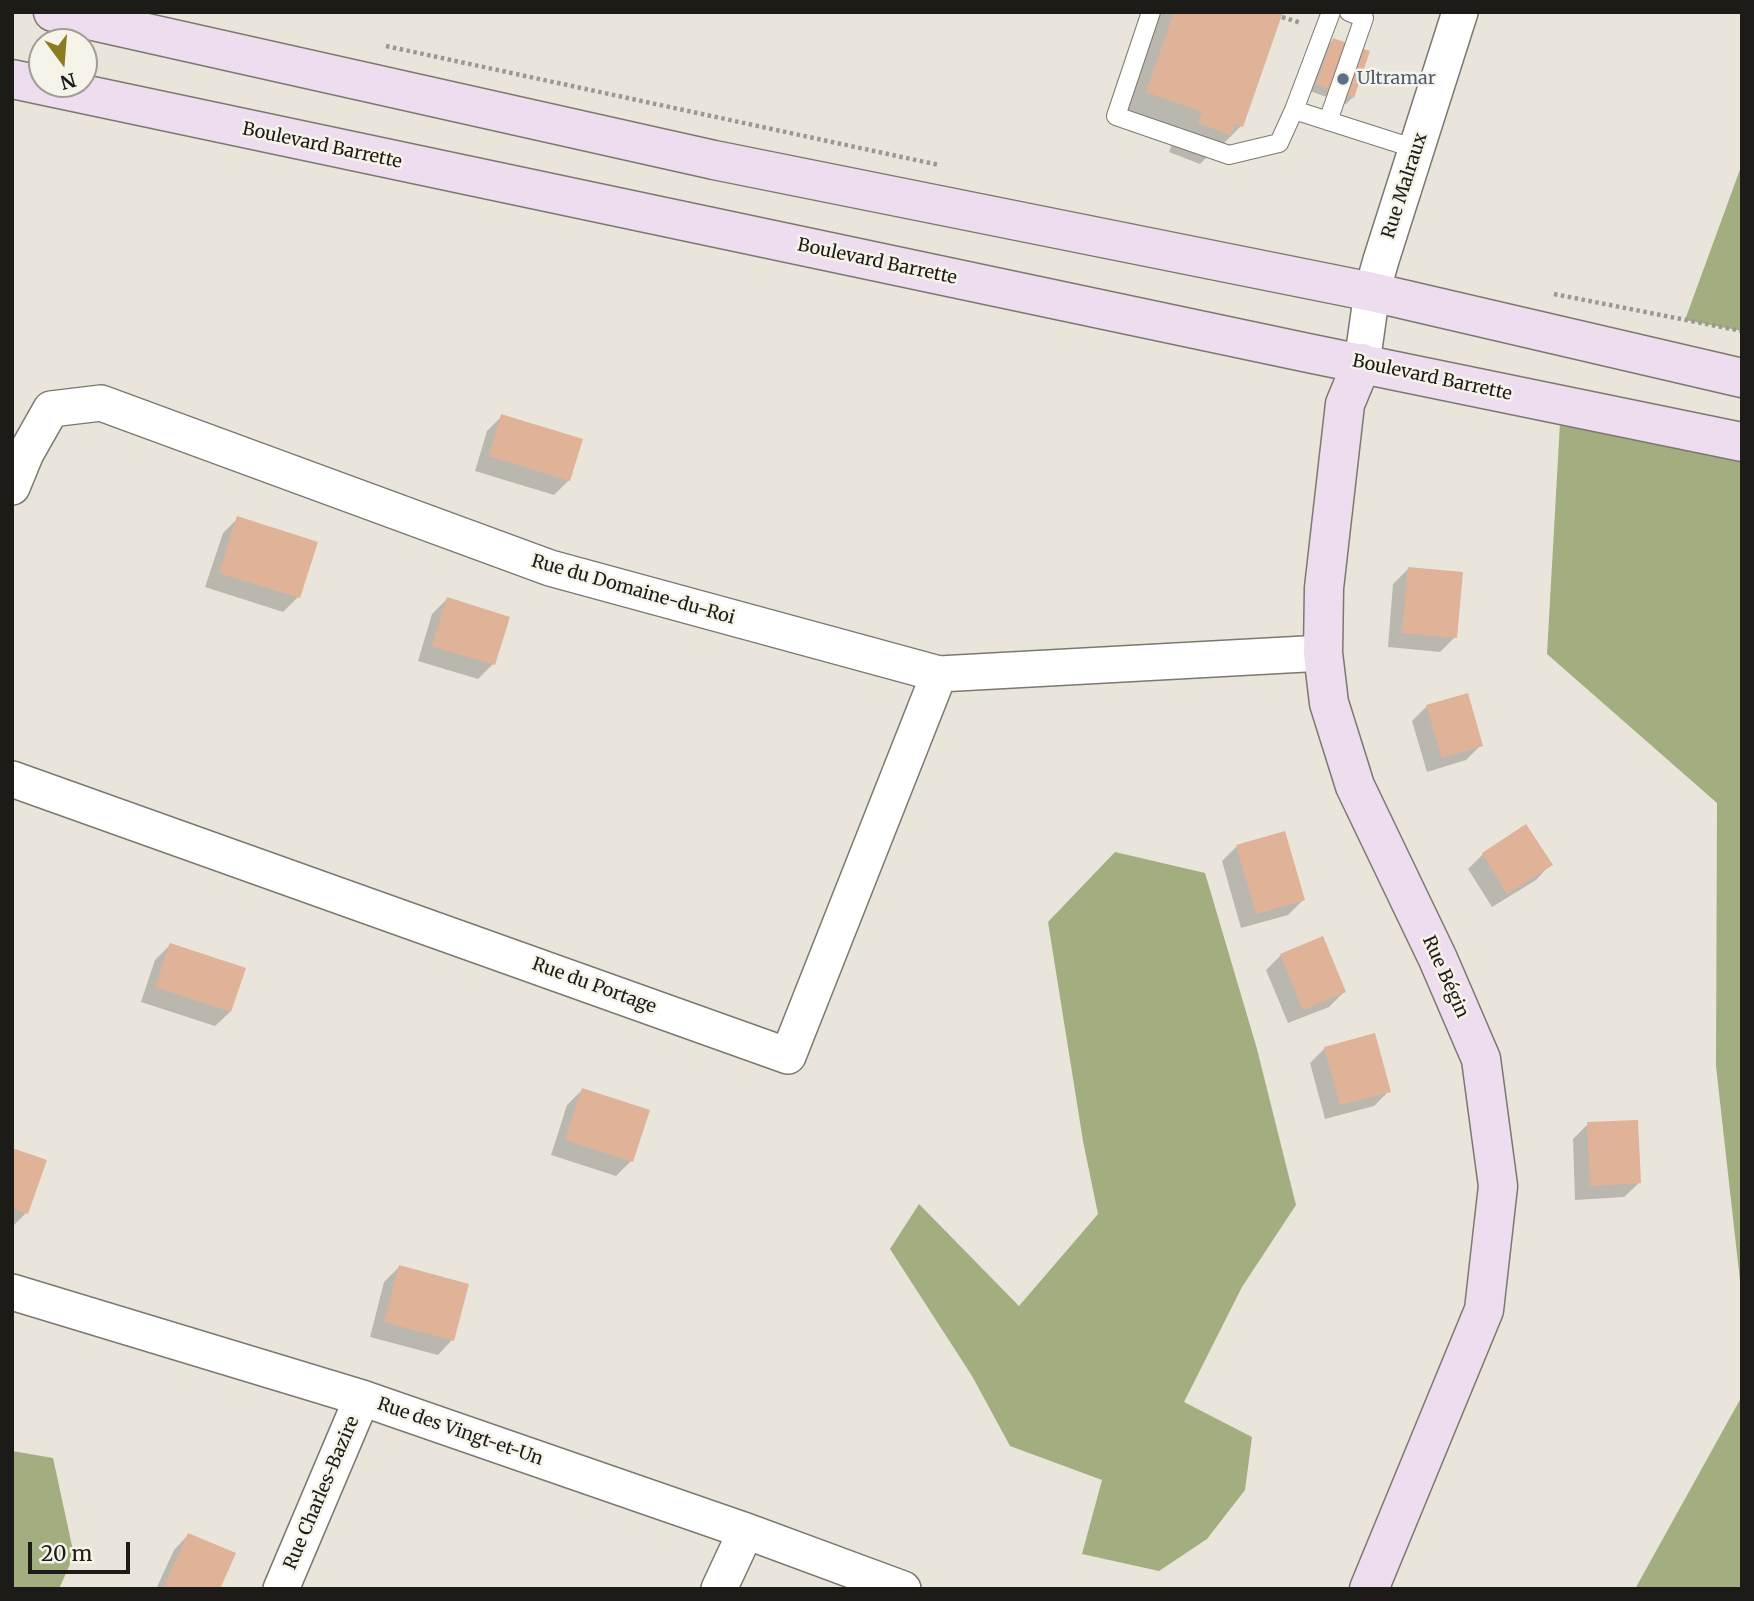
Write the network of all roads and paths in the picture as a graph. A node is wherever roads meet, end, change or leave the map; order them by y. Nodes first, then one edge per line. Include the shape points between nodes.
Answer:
1 (52, 12) edge
2 (1151, 12) edge
3 (1331, 12) edge
4 (1349, 12) edge
5 (1460, 12) edge
6 (377, 44) dead end
7 (12, 79) edge
8 (1294, 110) junction
9 (1328, 121) junction
10 (1416, 149) junction
11 (947, 167) dead end
12 (1372, 292) junction
13 (1553, 294) dead end
14 (1742, 331) edge
15 (1362, 363) junction
16 (1742, 378) edge
17 (1742, 442) edge
18 (12, 486) edge
19 (1323, 653) junction
20 (939, 674) junction
21 (12, 779) edge
22 (12, 1292) edge
23 (362, 1398) junction
24 (746, 1531) junction
25 (281, 1589) edge
26 (719, 1589) edge
27 (903, 1589) edge
28 (1368, 1589) edge

1 - 12 main road via 714,160
2 - 8 lane via 1116,116 1229,155 1279,143
3 - 8 lane
4 - 9 lane via 1364,18
5 - 10 street, Rue Malraux
6 - 11 path
7 - 15 main road, Boulevard Barrette
8 - 9 lane
9 - 10 lane
10 - 12 street, Rue Malraux
12 - 15 street, Rue Malraux
12 - 16 main road
13 - 14 path
15 - 17 main road, Boulevard Barrette
15 - 19 main road, Rue Bégin via 1345,404 1324,588
18 - 20 street, Rue du Domaine-du-Roi via 51,409 102,402 550,568
19 - 20 street, Rue du Domaine-du-Roi
19 - 28 main road, Rue Bégin via 1329,703 1354,786 1481,1059 1498,1185 1484,1310
20 - 21 street, Rue du Portage via 788,1056
22 - 23 street, Rue des Vingt-et-Un
23 - 24 street, Rue des Vingt-et-Un
23 - 25 street, Rue Charles-Bazire
24 - 26 street
24 - 27 street, Rue des Vingt-et-Un

